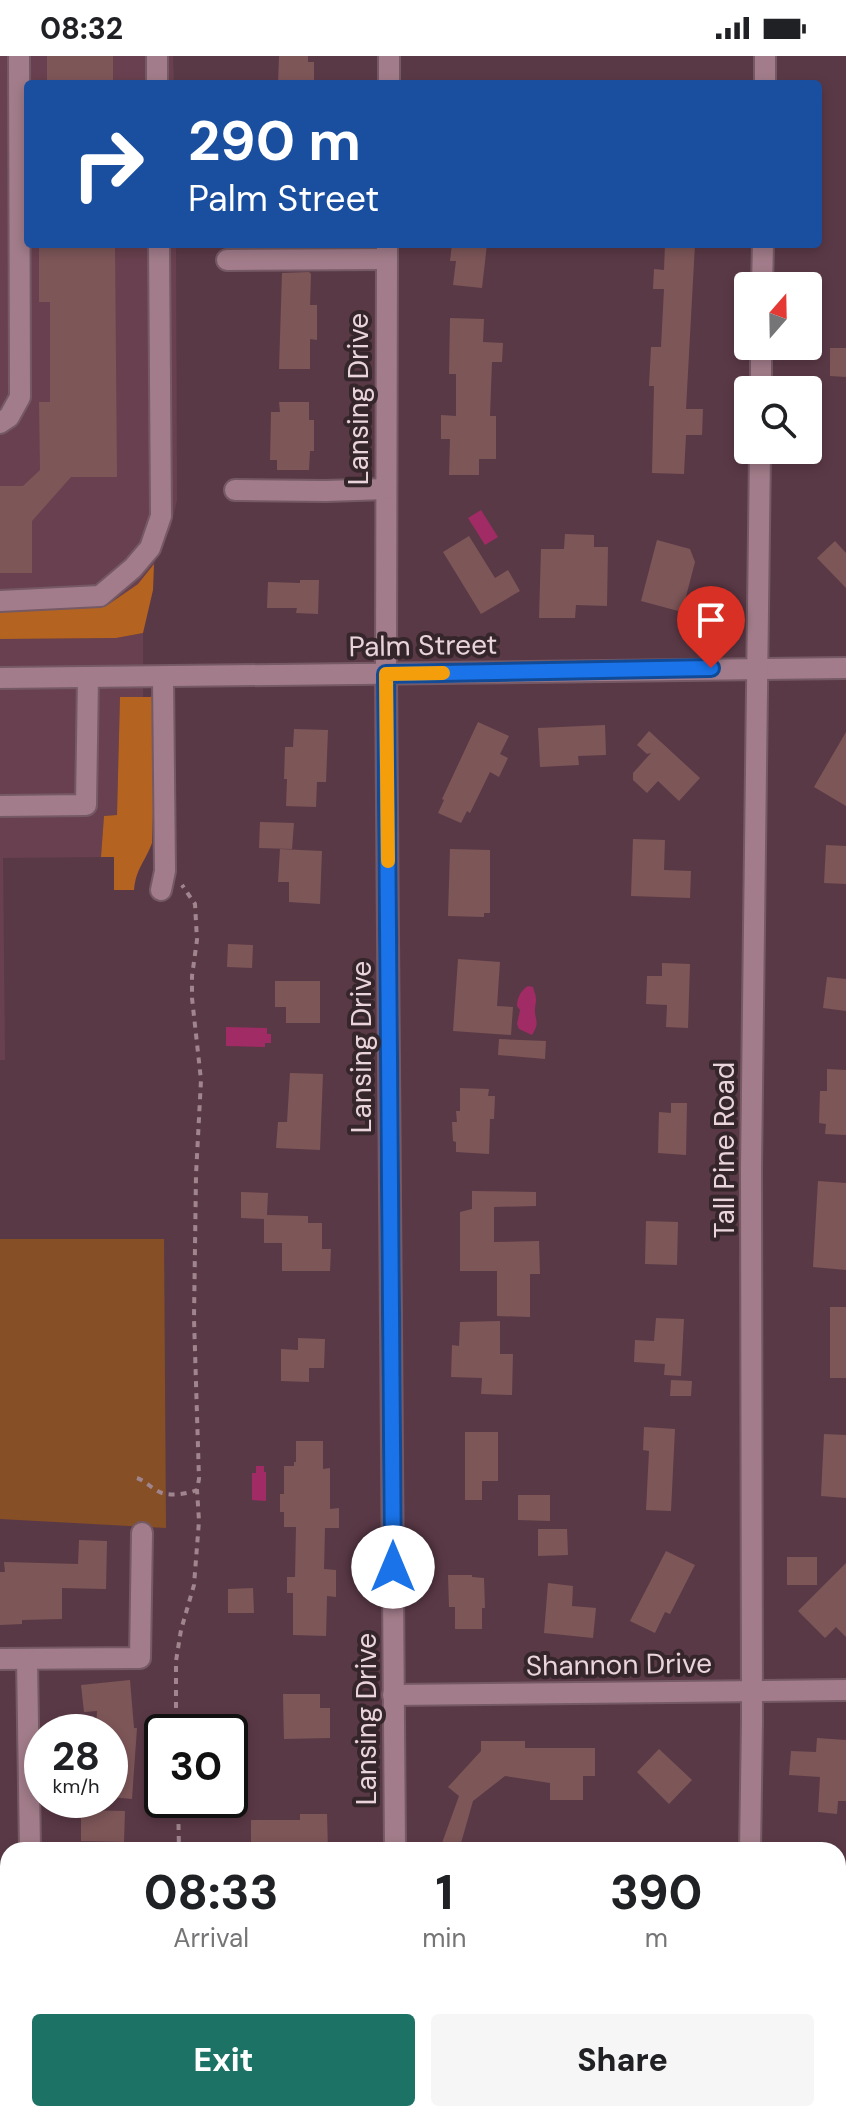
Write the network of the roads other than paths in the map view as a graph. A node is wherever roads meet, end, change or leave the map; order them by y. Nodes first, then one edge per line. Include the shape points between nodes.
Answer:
1 (19, 56) edge
2 (157, 56) edge
3 (389, 56) edge
4 (765, 56) edge
5 (157, 80) edge
6 (389, 80) edge
7 (765, 80) edge
8 (159, 248) edge
9 (763, 248) edge
10 (387, 252) edge
11 (227, 260) dead end
12 (762, 272) edge
13 (0, 423) edge
14 (760, 464) edge
15 (386, 489) junction
16 (235, 490) dead end
17 (0, 601) edge
18 (758, 667) junction
19 (846, 668) edge
20 (386, 674) junction
21 (171, 677) junction
22 (0, 678) edge
23 (88, 678) junction
24 (0, 806) edge
25 (163, 880) road end
26 (142, 1533) dead end
27 (0, 1659) edge
28 (27, 1659) junction
29 (752, 1690) junction
30 (846, 1690) edge
31 (393, 1695) junction
32 (30, 1842) edge
33 (395, 1842) edge
34 (750, 1842) edge

1 - 13 street via 20,397
2 - 5 street
3 - 6 street
4 - 7 street
8 - 17 street via 161,516 150,548 100,596
9 - 12 street
10 - 11 street
10 - 15 street, Lansing Drive
14 - 18 street, Tall Pine Road
15 - 16 street
15 - 20 street, Lansing Drive
18 - 19 street, Palm Street
18 - 20 street, Palm Street
18 - 29 street, Tall Pine Road via 751,1168
20 - 21 street, Palm Street
20 - 31 street, Lansing Drive
21 - 23 street, Palm Street
21 - 25 street
22 - 23 street, Palm Street
23 - 24 street via 86,805
26 - 28 street via 140,1658
27 - 28 street
28 - 32 street
29 - 30 street, Shannon Drive
29 - 31 street, Shannon Drive
29 - 34 street, Tall Pine Road
31 - 33 street, Lansing Drive

